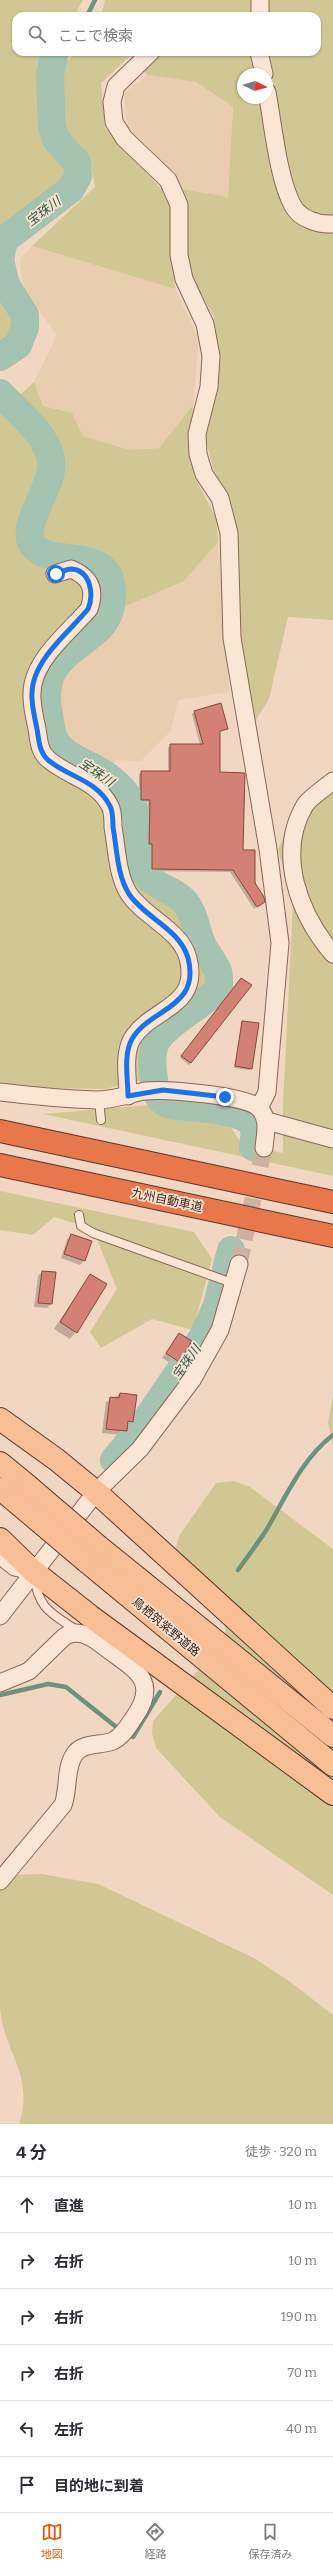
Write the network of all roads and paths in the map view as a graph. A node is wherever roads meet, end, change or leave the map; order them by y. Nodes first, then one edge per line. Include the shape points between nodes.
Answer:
1 (260, 0) edge
2 (260, 12) edge
3 (147, 56) edge
4 (260, 56) edge
5 (263, 68) edge
6 (269, 104) edge
7 (333, 224) edge
8 (56, 574) dead end
9 (333, 781) edge
10 (333, 954) edge
11 (0, 1092) edge
12 (128, 1096) junction
13 (99, 1100) junction
14 (263, 1115) junction
15 (101, 1120) dead end
16 (0, 1131) edge
17 (333, 1139) edge
18 (264, 1148) tunnel mouth
19 (0, 1164) edge
20 (333, 1202) edge
21 (79, 1215) dead end
22 (333, 1236) edge
23 (239, 1264) tunnel mouth
24 (232, 1284) junction
25 (0, 1419) edge
26 (0, 1463) edge
27 (14, 1492) edge
28 (96, 1492) junction
29 (0, 1539) edge
30 (92, 1553) junction
31 (0, 1555) edge
32 (33, 1571) junction
33 (0, 1616) edge
34 (80, 1632) junction
35 (0, 1683) edge
36 (333, 1708) edge
37 (333, 1736) edge
38 (333, 1764) edge
39 (333, 1794) edge
40 (0, 1881) edge

1 - 2 street
3 - 14 street via 116,86 112,102 114,122 124,138 168,180 180,205 179,255 182,271 205,324 211,356 209,387 197,434 198,454 204,474 220,498 229,533 232,638 268,849 280,943
4 - 5 street
6 - 7 street via 285,185 293,207 307,219
8 - 12 street via 71,569 83,574 91,585 92,600 88,609 41,664 33,684 32,702 41,750 48,759 89,782 111,807 120,872 129,894 181,944 188,958 190,974 185,993 176,1004 142,1028 132,1039 128,1050
9 - 10 street via 306,804 294,832 292,864 298,897 318,937
11 - 13 street via 35,1097
12 - 13 street
12 - 14 street via 145,1091 163,1090 225,1097 248,1102
13 - 15 lane
14 - 17 street
14 - 18 street
16 - 20 highway
19 - 22 highway, 九州自動車道
21 - 24 lane via 81,1226 93,1233
23 - 24 street
24 - 28 street via 220,1330 192,1380 140,1449
25 - 28 main road
26 - 27 main road, 鳥栖筑紫野道路
27 - 30 main road, 鳥栖筑紫野道路, bridge
28 - 32 street
28 - 36 main road
29 - 32 main road
30 - 37 main road, 鳥栖筑紫野道路
30 - 38 main road, 鳥栖筑紫野道路
31 - 32 street via 16,1567
32 - 33 street
32 - 34 lane via 37,1595 45,1608
32 - 39 main road via 90,1616
34 - 35 street via 70,1633 64,1637 29,1671
34 - 40 street via 100,1643 144,1680 146,1695 123,1732 113,1741 81,1749 74,1754 70,1765 68,1792 62,1805

